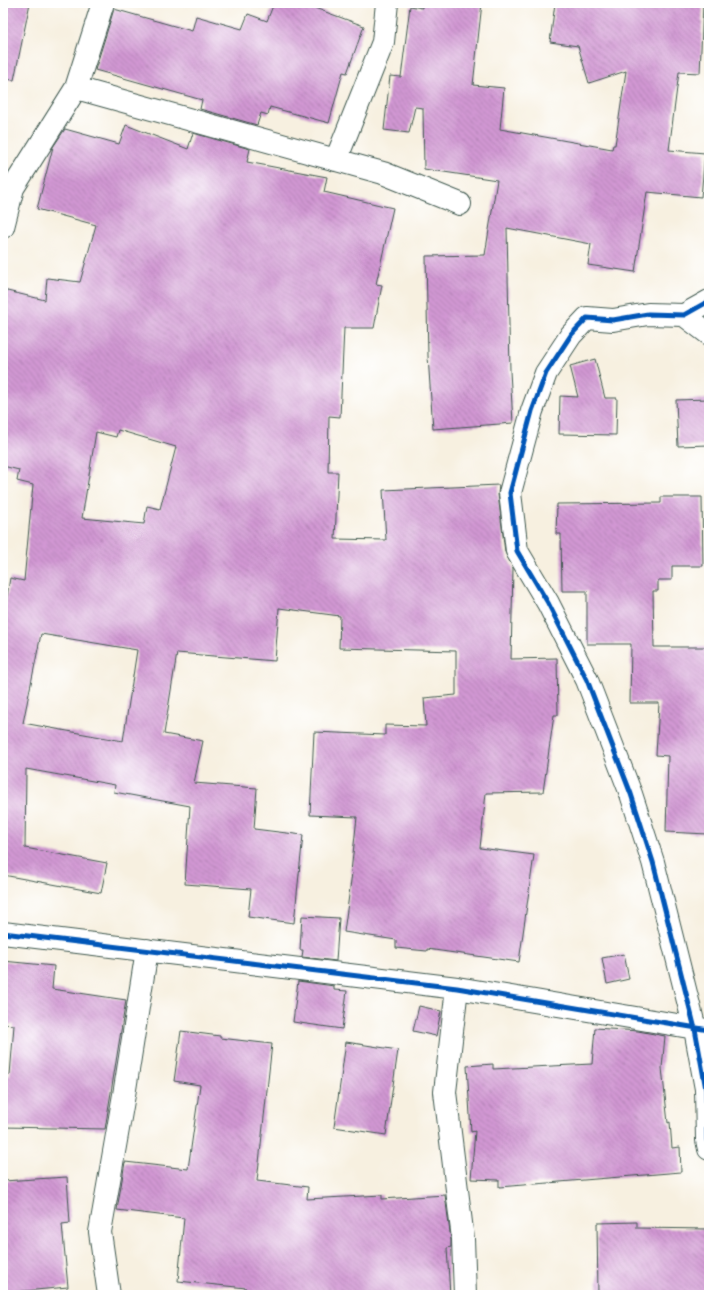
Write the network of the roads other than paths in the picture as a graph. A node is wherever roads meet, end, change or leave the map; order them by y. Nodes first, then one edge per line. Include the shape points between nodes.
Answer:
1 (103, 3) edge
2 (387, 3) edge
3 (76, 88) junction
4 (336, 160) junction
5 (8, 188) edge
6 (460, 204) dead end
7 (3, 227) edge
8 (709, 301) edge
9 (684, 315) junction
10 (709, 334) edge
11 (3, 933) edge
12 (147, 950) junction
13 (457, 988) junction
14 (702, 1029) edge
15 (709, 1149) edge
16 (109, 1295) edge
17 (465, 1295) edge

1 - 3 street
2 - 4 street via 383,42
3 - 4 street
3 - 5 street
4 - 6 street via 383,173
5 - 7 street
8 - 9 street
9 - 10 street
9 - 14 street via 648,314 613,320 587,318 571,335 546,372 510,494 517,551 548,603 587,680 653,862
11 - 12 street
12 - 13 street
12 - 16 street via 100,1232
13 - 14 street
13 - 17 street via 445,1092 463,1239
14 - 15 street

